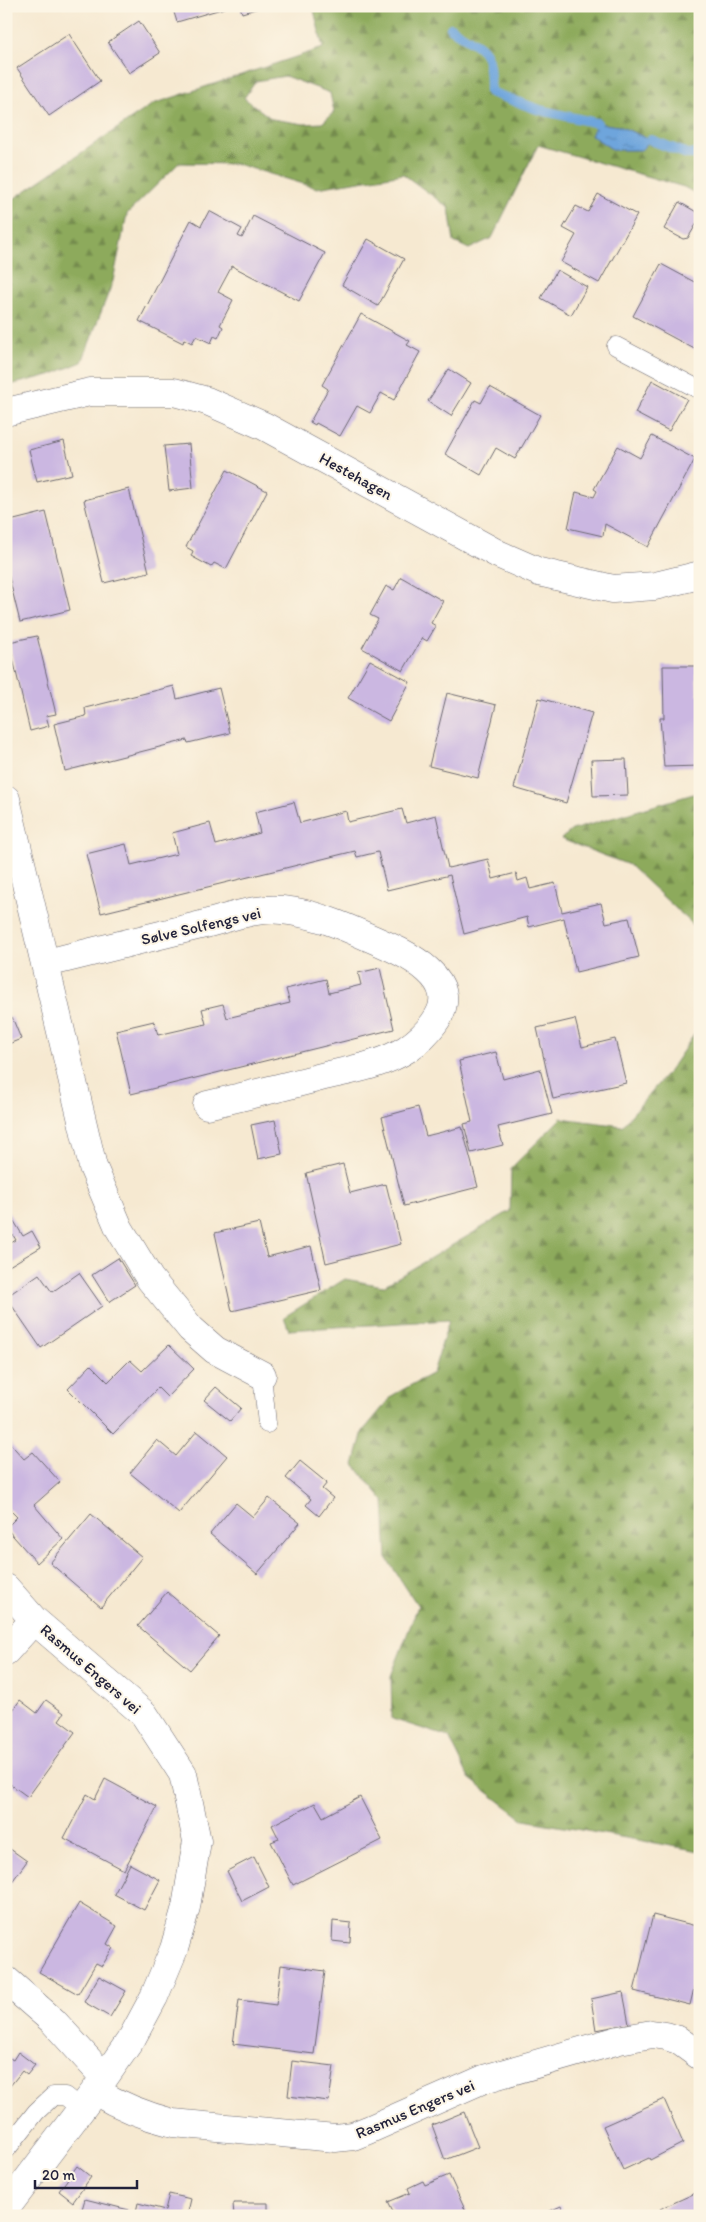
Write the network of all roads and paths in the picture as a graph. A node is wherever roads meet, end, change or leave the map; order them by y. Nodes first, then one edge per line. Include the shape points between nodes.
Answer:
1 (616, 346) dead end
2 (700, 390) edge
3 (6, 412) edge
4 (700, 575) edge
5 (6, 799) edge
6 (46, 963) junction
7 (207, 1105) dead end
8 (262, 1375) joint
9 (267, 1424) dead end
10 (6, 1588) edge
11 (34, 1620) junction
12 (6, 1651) edge
13 (6, 1980) edge
14 (700, 2056) edge
15 (94, 2092) junction
16 (6, 2150) edge
17 (6, 2208) edge

1 - 2 lane
3 - 4 street, Hestehagen via 90,392 174,392 208,401 264,426 498,554 539,572 613,589 656,586
5 - 6 street
6 - 7 street, Sølve Solfengs vei via 246,914 280,910 308,914 398,950 422,965 441,988 444,1002 439,1016 428,1031 407,1049 345,1072
6 - 8 street via 93,1167 119,1228 150,1279 191,1329 215,1350
8 - 9 lane
10 - 11 street, Rasmus Engers vei
11 - 12 street, Rasmus Engers vei
11 - 15 street, Rasmus Engers vei via 144,1714 183,1774 197,1841 186,1907 154,1997 132,2038
13 - 15 street, Rasmus Engers vei via 53,2020
14 - 15 street, Rasmus Engers vei via 678,2040 666,2036 652,2034 619,2040 484,2079 368,2130 335,2138 173,2123 126,2108
15 - 16 lane via 54,2096 46,2100
15 - 17 street, Rasmus Engers vei

